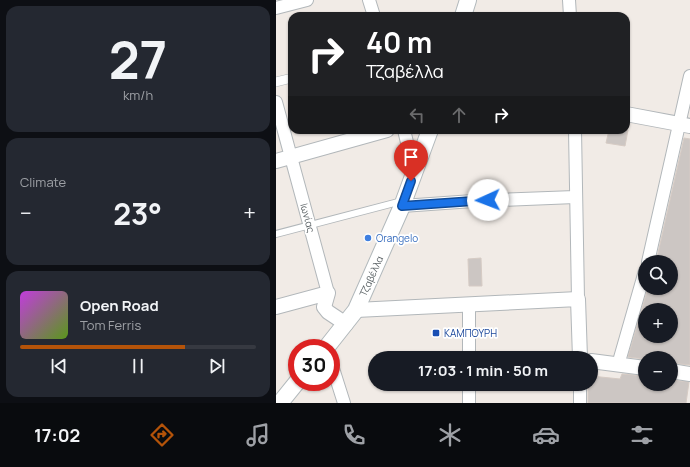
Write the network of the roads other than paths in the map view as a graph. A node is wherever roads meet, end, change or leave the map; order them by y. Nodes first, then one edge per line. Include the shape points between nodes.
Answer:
1 (307, 0) edge
2 (369, 0) edge
3 (468, 0) edge
4 (569, 0) edge
5 (276, 8) edge
6 (373, 12) edge
7 (464, 12) edge
8 (570, 12) edge
9 (690, 76) edge
10 (288, 79) edge
11 (276, 82) edge
12 (276, 102) edge
13 (630, 115) edge
14 (684, 125) edge
15 (372, 134) edge
16 (405, 134) edge
17 (428, 134) edge
18 (574, 134) edge
19 (291, 156) junction
20 (276, 161) edge
21 (414, 171) junction
22 (575, 197) junction
23 (403, 204) junction
24 (310, 226) junction
25 (276, 234) edge
26 (650, 255) edge
27 (328, 293) junction
28 (638, 295) edge
29 (578, 299) junction
30 (469, 304) junction
31 (276, 307) edge
32 (356, 310) junction
33 (346, 324) junction
34 (336, 339) edge
35 (469, 351) edge
36 (580, 351) edge
37 (598, 363) edge
38 (618, 365) junction
39 (638, 367) edge
40 (678, 373) edge
41 (690, 374) edge
42 (340, 390) edge
43 (290, 391) edge
44 (469, 391) edge
45 (580, 391) edge
46 (280, 403) edge
47 (344, 403) edge
48 (469, 403) edge
49 (580, 403) edge

1 - 5 street
2 - 6 street
3 - 7 main road
4 - 8 street
9 - 14 street
10 - 11 street
12 - 19 street, Ιωνίας
13 - 14 street
14 - 26 street
15 - 19 street
16 - 21 street
17 - 21 main road, Τζαβέλλα
18 - 22 street
19 - 20 street
19 - 24 street, Ιωνίας
21 - 23 main road, Τζαβέλλα
22 - 23 street
22 - 29 street
23 - 24 lane
23 - 32 main road, Τζαβέλλα
24 - 25 lane
24 - 27 street, Ιωνίας
27 - 31 street
27 - 33 street, Ιωνίας via 324,307
28 - 38 street
29 - 30 street
29 - 36 street
30 - 32 street
30 - 35 street
32 - 33 main road, Τζαβέλλα
33 - 34 main road, Τζαβέλλα
37 - 38 street
38 - 39 street
40 - 41 street
42 - 47 street
43 - 46 main road
44 - 48 street
45 - 49 street

